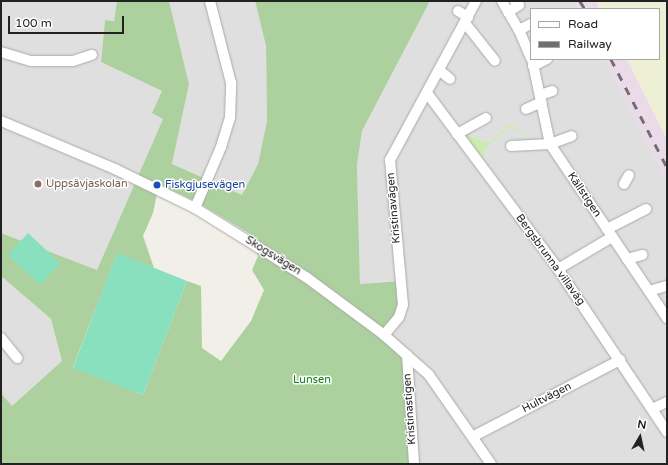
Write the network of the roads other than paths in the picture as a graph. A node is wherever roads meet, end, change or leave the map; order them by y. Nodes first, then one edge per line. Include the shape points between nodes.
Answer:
1 (210, 1) edge
2 (476, 1) edge
3 (502, 1) edge
4 (515, 1) edge
5 (458, 11) dead end
6 (509, 18) junction
7 (466, 20) junction
8 (530, 24) edge
9 (519, 30) junction
10 (1, 52) edge
11 (92, 55) dead end
12 (530, 58) edge
13 (495, 61) dead end
14 (532, 61) edge
15 (439, 70) junction
16 (450, 79) dead end
17 (552, 91) dead end
18 (427, 93) junction
19 (541, 99) junction
20 (526, 108) dead end
21 (486, 118) dead end
22 (1, 121) edge
23 (457, 134) junction
24 (572, 136) dead end
25 (550, 144) junction
26 (511, 146) dead end
27 (629, 175) dead end
28 (624, 184) dead end
29 (195, 208) junction
30 (646, 209) dead end
31 (610, 233) junction
32 (642, 255) dead end
33 (627, 259) junction
34 (558, 269) junction
35 (667, 286) edge
36 (650, 291) junction
37 (665, 317) edge
38 (384, 335) junction
39 (1, 338) edge
40 (406, 355) junction
41 (17, 358) dead end
42 (620, 360) junction
43 (667, 402) edge
44 (652, 409) junction
45 (667, 432) edge
46 (474, 436) junction
47 (414, 464) edge
48 (491, 464) edge

1 - 29 street via 231,83 230,118 221,147
2 - 7 street, Kristinavägen
3 - 6 street, Källstigen
4 - 6 street via 518,5
5 - 7 street
6 - 9 street, Källstigen
7 - 13 street
7 - 15 street, Kristinavägen
8 - 9 street
9 - 12 street, Källstigen via 521,45
10 - 11 street via 30,61 73,61
14 - 19 street, Källstigen
15 - 16 street
15 - 18 street, Kristinavägen
17 - 19 street
18 - 23 street, Bergsbrunna villaväg
18 - 38 street, Kristinavägen via 390,160 403,305 399,317
19 - 20 street
19 - 25 street, Källstigen
21 - 23 street
22 - 29 street, Skogsvägen via 115,168
23 - 34 street, Bergsbrunna villaväg
24 - 25 street
25 - 26 street
25 - 31 street, Källstigen via 579,192
27 - 28 street
29 - 38 street, Skogsvägen via 306,277
30 - 31 street
31 - 33 street, Källstigen
31 - 34 street
32 - 33 street
33 - 36 street, Källstigen via 638,267 638,283
34 - 42 street, Bergsbrunna villaväg
35 - 36 street
36 - 37 street, Källstigen
38 - 40 street, Skogsvägen
39 - 41 street
40 - 46 street, Skogsvägen via 429,375
40 - 47 street, Kristinastigen
42 - 44 street, Bergsbrunna villaväg
42 - 46 street, Hultvägen
43 - 44 street
44 - 45 street, Bergsbrunna villaväg
46 - 48 street, Skogsvägen

